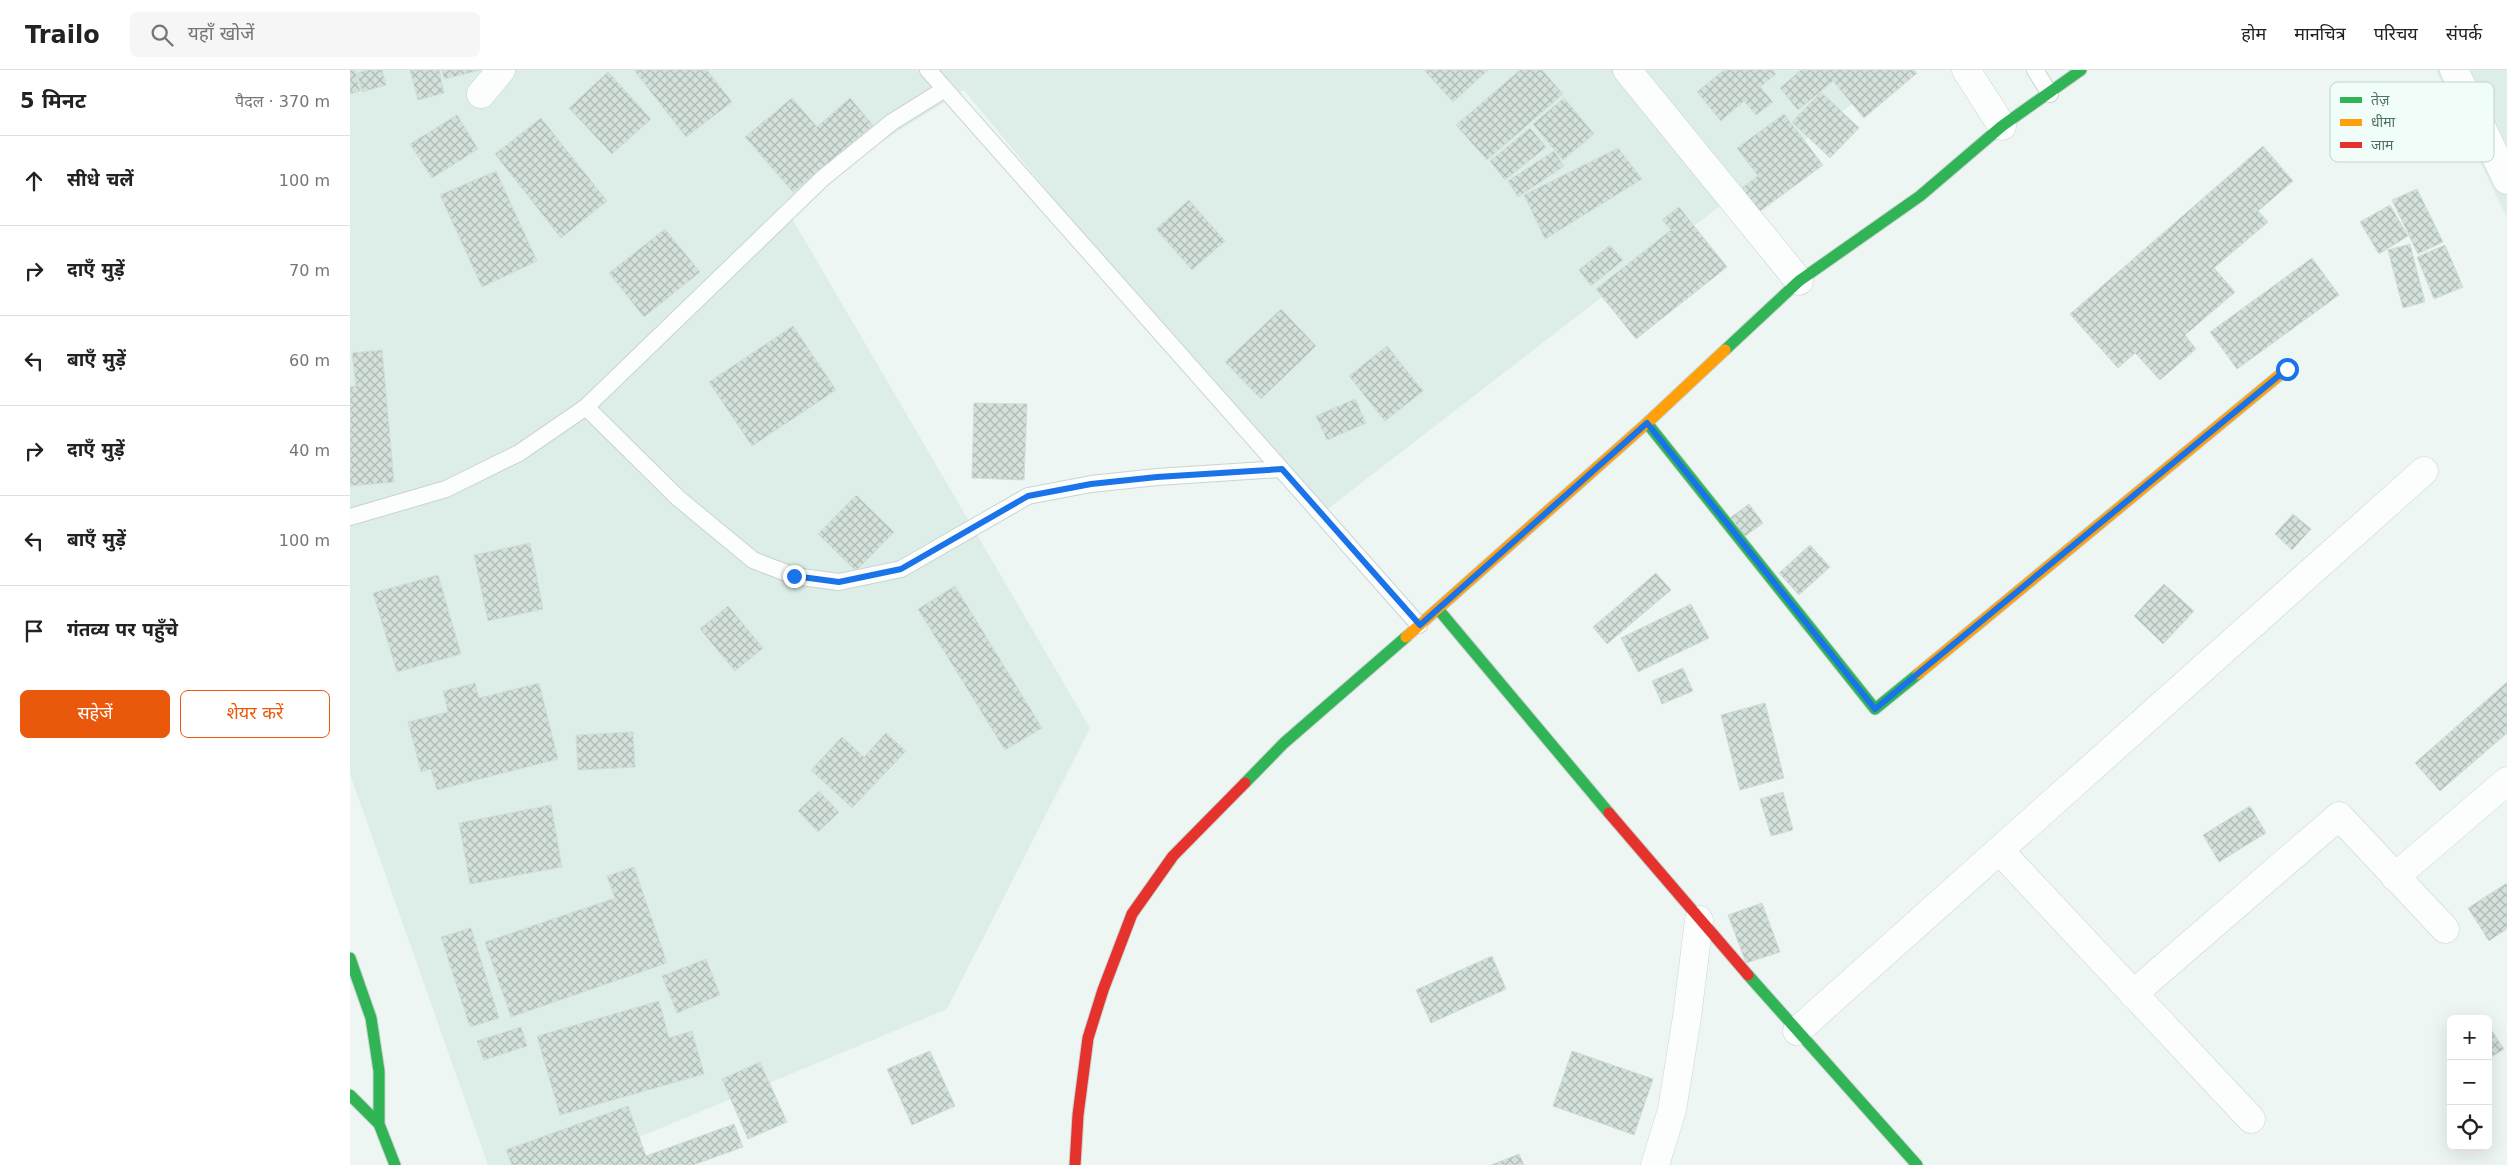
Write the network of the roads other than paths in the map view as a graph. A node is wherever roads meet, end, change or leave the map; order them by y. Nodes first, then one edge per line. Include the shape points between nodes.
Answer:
1 (500, 70) edge
2 (928, 70) edge
3 (1627, 70) edge
4 (1966, 70) edge
5 (2034, 70) edge
6 (2082, 70) edge
7 (2454, 70) edge
8 (2460, 82) edge
9 (945, 89) junction
10 (481, 94) dead end
11 (2050, 94) junction
12 (2002, 126) junction
13 (2494, 153) edge
14 (2507, 180) edge
15 (1799, 281) junction
16 (2287, 369) dead end
17 (586, 407) junction
18 (1647, 423) junction
19 (1282, 469) junction
20 (2424, 471) dead end
21 (350, 517) edge
22 (1438, 609) junction
23 (1420, 625) junction
24 (2507, 781) edge
25 (1999, 850) junction
26 (2395, 876) junction
27 (1699, 920) junction
28 (2445, 929) dead end
29 (350, 958) edge
30 (2133, 994) junction
31 (1798, 1031) junction
32 (350, 1095) edge
33 (2251, 1119) dead end
34 (379, 1124) junction
35 (394, 1165) edge
36 (1075, 1165) edge
37 (1655, 1165) edge
38 (1917, 1165) edge

1 - 10 street
2 - 9 lane
3 - 15 street
4 - 12 street
5 - 11 lane
6 - 11 street
7 - 8 street
9 - 17 lane via 892,122 822,178
9 - 19 lane
11 - 12 street
12 - 15 street via 1920,196
13 - 14 street
15 - 18 street
16 - 18 street via 1875,709
17 - 19 lane via 678,498 753,560 794,576 839,582 901,569 1028,496 1091,484
17 - 21 lane via 519,452 446,489
18 - 22 street
19 - 23 lane
20 - 25 street
22 - 23 street
22 - 27 street
23 - 36 street via 1284,743 1173,856 1132,914 1088,1038
24 - 26 street
25 - 30 street
25 - 31 street
26 - 28 street
26 - 30 street via 2339,816
27 - 31 street
27 - 37 street via 1672,1110
29 - 34 street via 372,1018 379,1071
30 - 33 street
31 - 38 street
32 - 34 street
34 - 35 street

